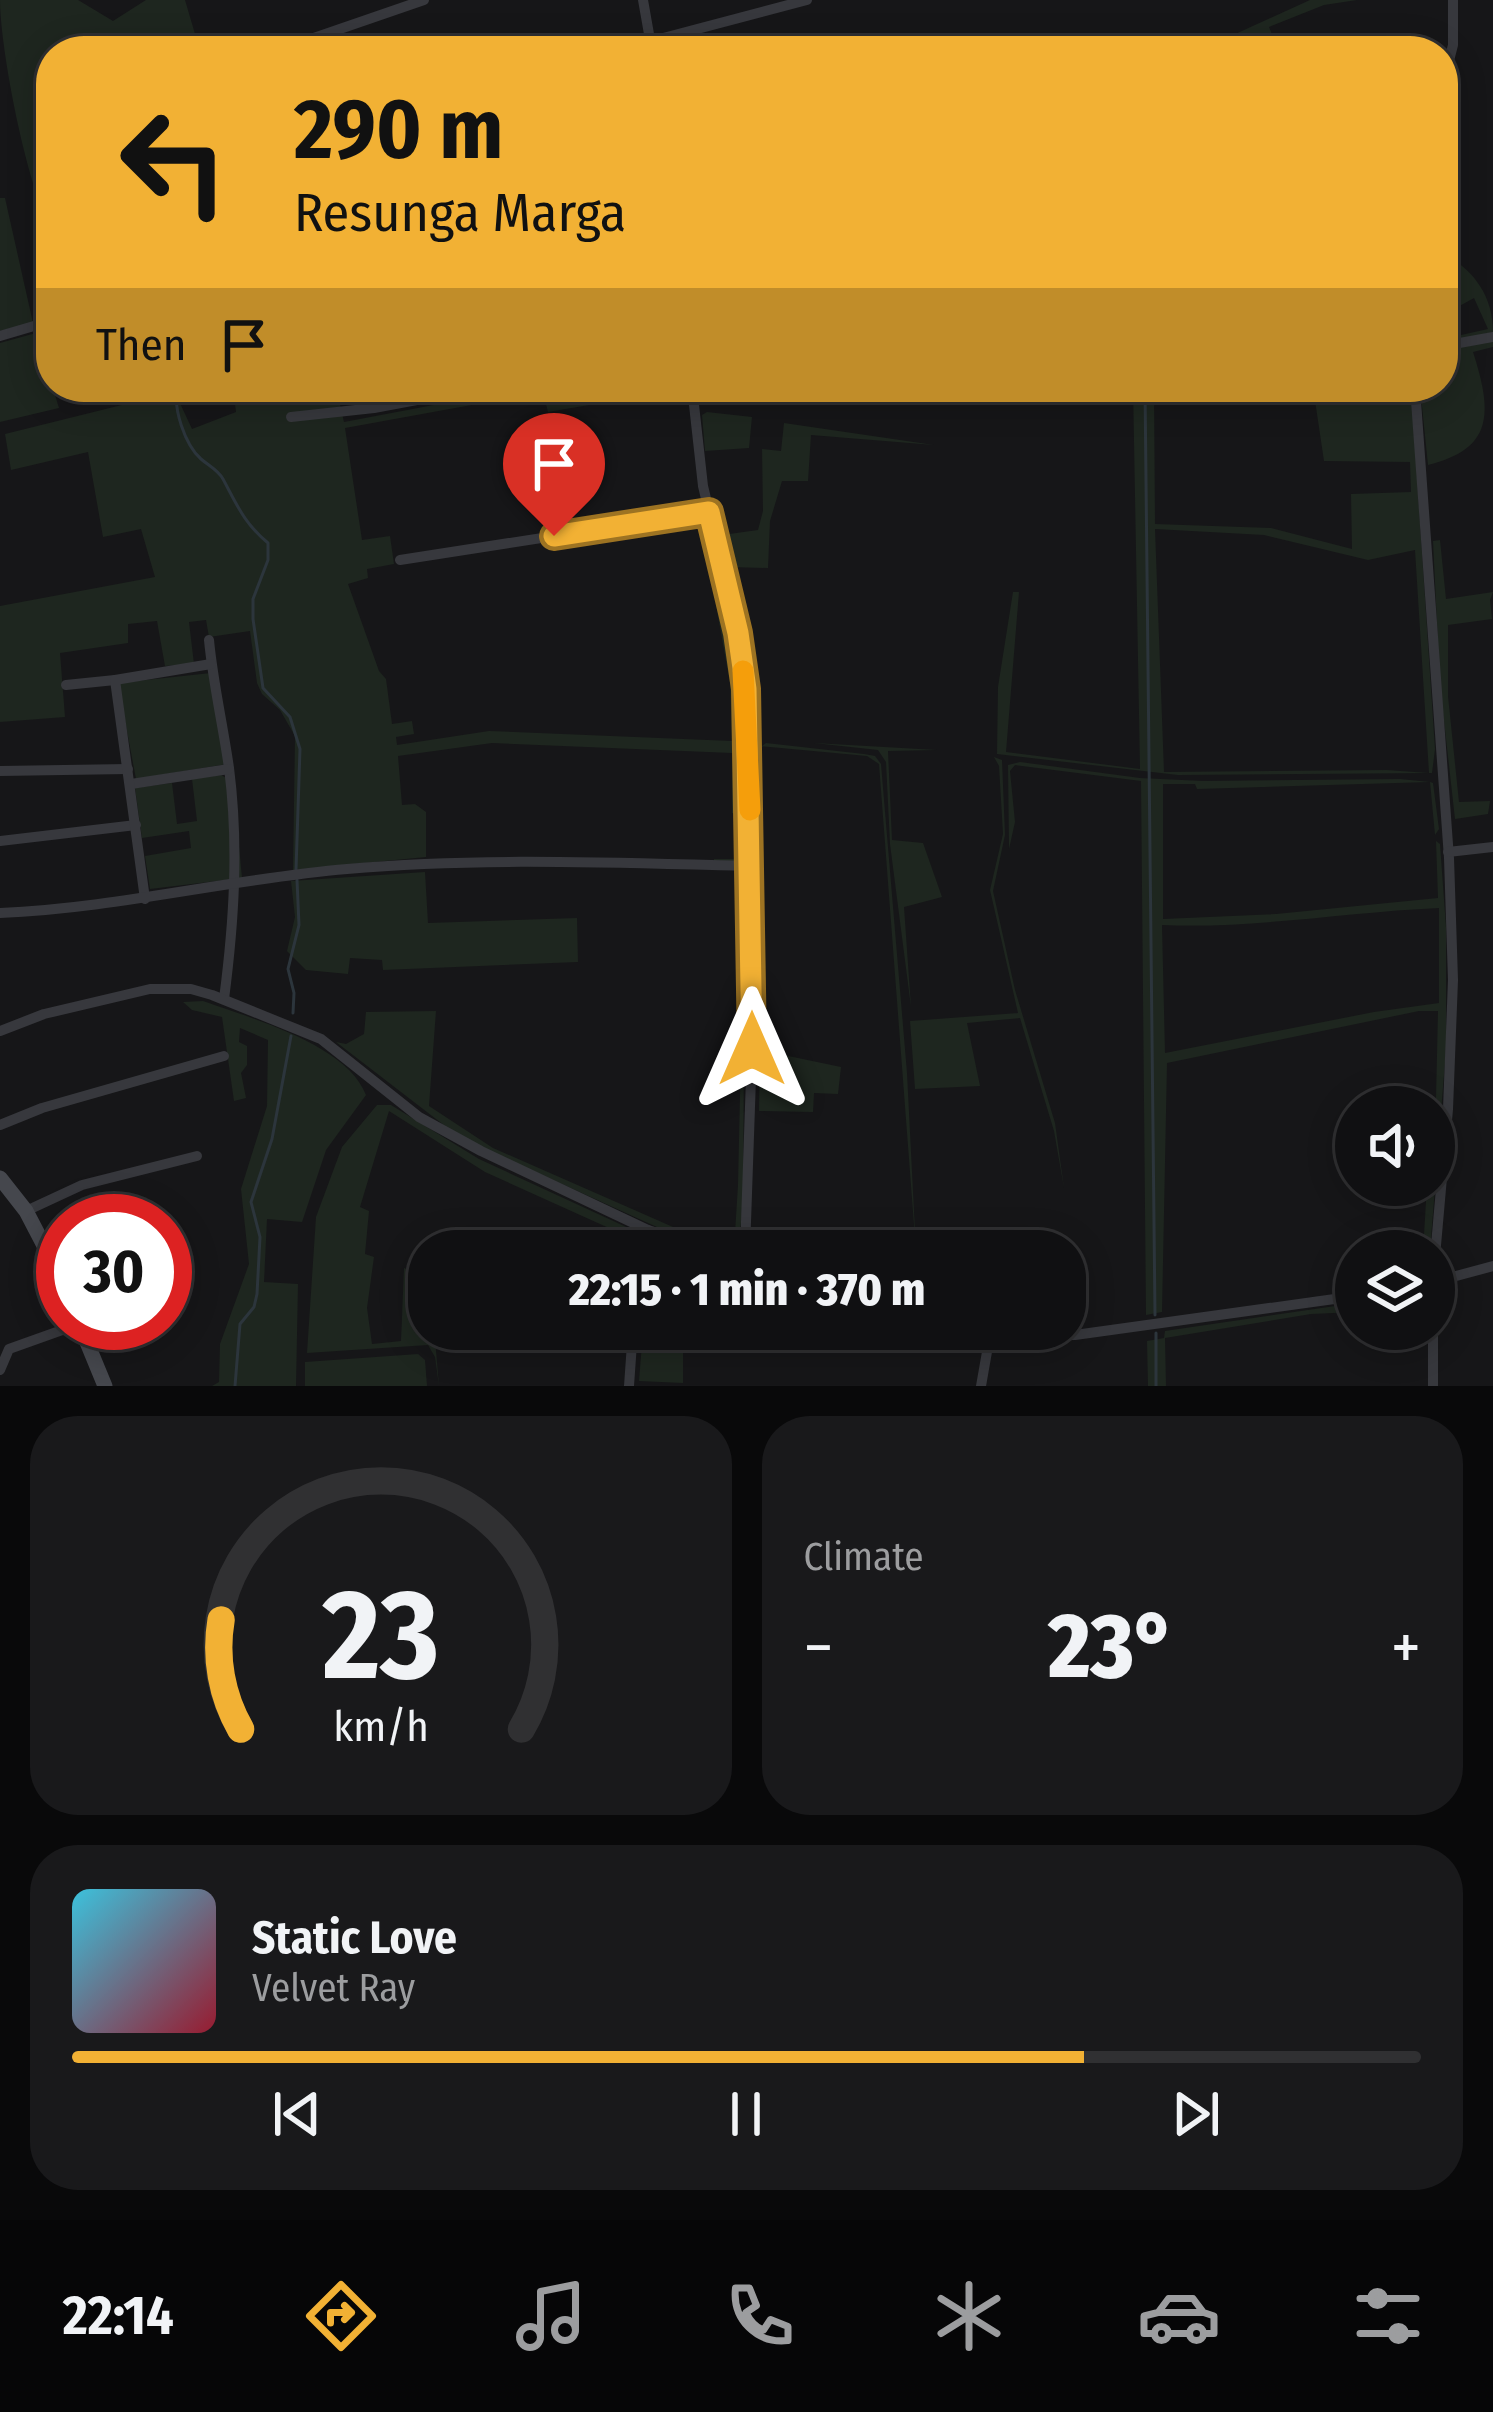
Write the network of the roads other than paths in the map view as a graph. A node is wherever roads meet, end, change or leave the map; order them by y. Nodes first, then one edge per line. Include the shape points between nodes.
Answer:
1 (424, 0) edge
2 (643, 0) edge
3 (807, 0) edge
4 (1453, 0) edge
5 (320, 36) edge
6 (649, 36) edge
7 (685, 36) edge
8 (1453, 36) edge
9 (36, 325) edge
10 (0, 336) edge
11 (1493, 337) edge
12 (1458, 343) edge
13 (406, 402) edge
14 (694, 402) edge
15 (1416, 402) edge
16 (291, 417) dead end
17 (709, 512) junction
18 (400, 560) dead end
19 (208, 640) dead end
20 (211, 664) junction
21 (115, 680) junction
22 (66, 685) dead end
23 (128, 769) junction
24 (229, 770) junction
25 (0, 771) edge
26 (131, 784) junction
27 (136, 825) junction
28 (0, 841) edge
29 (1493, 847) edge
30 (1448, 852) junction
31 (752, 866) junction
32 (235, 884) junction
33 (145, 898) junction
34 (0, 913) edge
35 (224, 999) junction
36 (0, 1031) edge
37 (224, 1056) dead end
38 (0, 1125) edge
39 (197, 1156) dead end
40 (0, 1178) edge
41 (26, 1211) junction
42 (36, 1230) edge
43 (646, 1230) edge
44 (746, 1230) edge
45 (1437, 1230) edge
46 (1493, 1266) edge
47 (1455, 1276) edge
48 (1335, 1299) edge
49 (1086, 1333) edge
50 (36, 1338) edge
51 (90, 1350) edge
52 (632, 1350) edge
53 (987, 1350) edge
54 (1433, 1350) edge
55 (0, 1370) edge
56 (104, 1386) edge
57 (629, 1386) edge
58 (981, 1386) edge
59 (1433, 1386) edge

1 - 5 street
2 - 6 street
3 - 7 street
4 - 8 street
9 - 10 street
11 - 12 street
13 - 16 street
14 - 17 street
15 - 30 street
17 - 18 street
17 - 31 street via 746,689
19 - 20 street
20 - 21 street
20 - 24 street
21 - 22 street
21 - 23 street
23 - 25 street
23 - 26 street
24 - 26 street
24 - 32 street
26 - 27 street
27 - 28 street
27 - 33 street
29 - 30 street
30 - 45 street via 1453,980
31 - 32 street via 552,860
31 - 44 street
32 - 33 street
32 - 35 street
33 - 34 street
35 - 36 street via 153,989
35 - 43 street via 321,1039 419,1117
37 - 38 street
39 - 41 street via 82,1185
40 - 41 street
41 - 42 street
46 - 47 street
48 - 49 street
50 - 55 street via 9,1348
51 - 56 street
52 - 57 street
53 - 58 street
54 - 59 street

